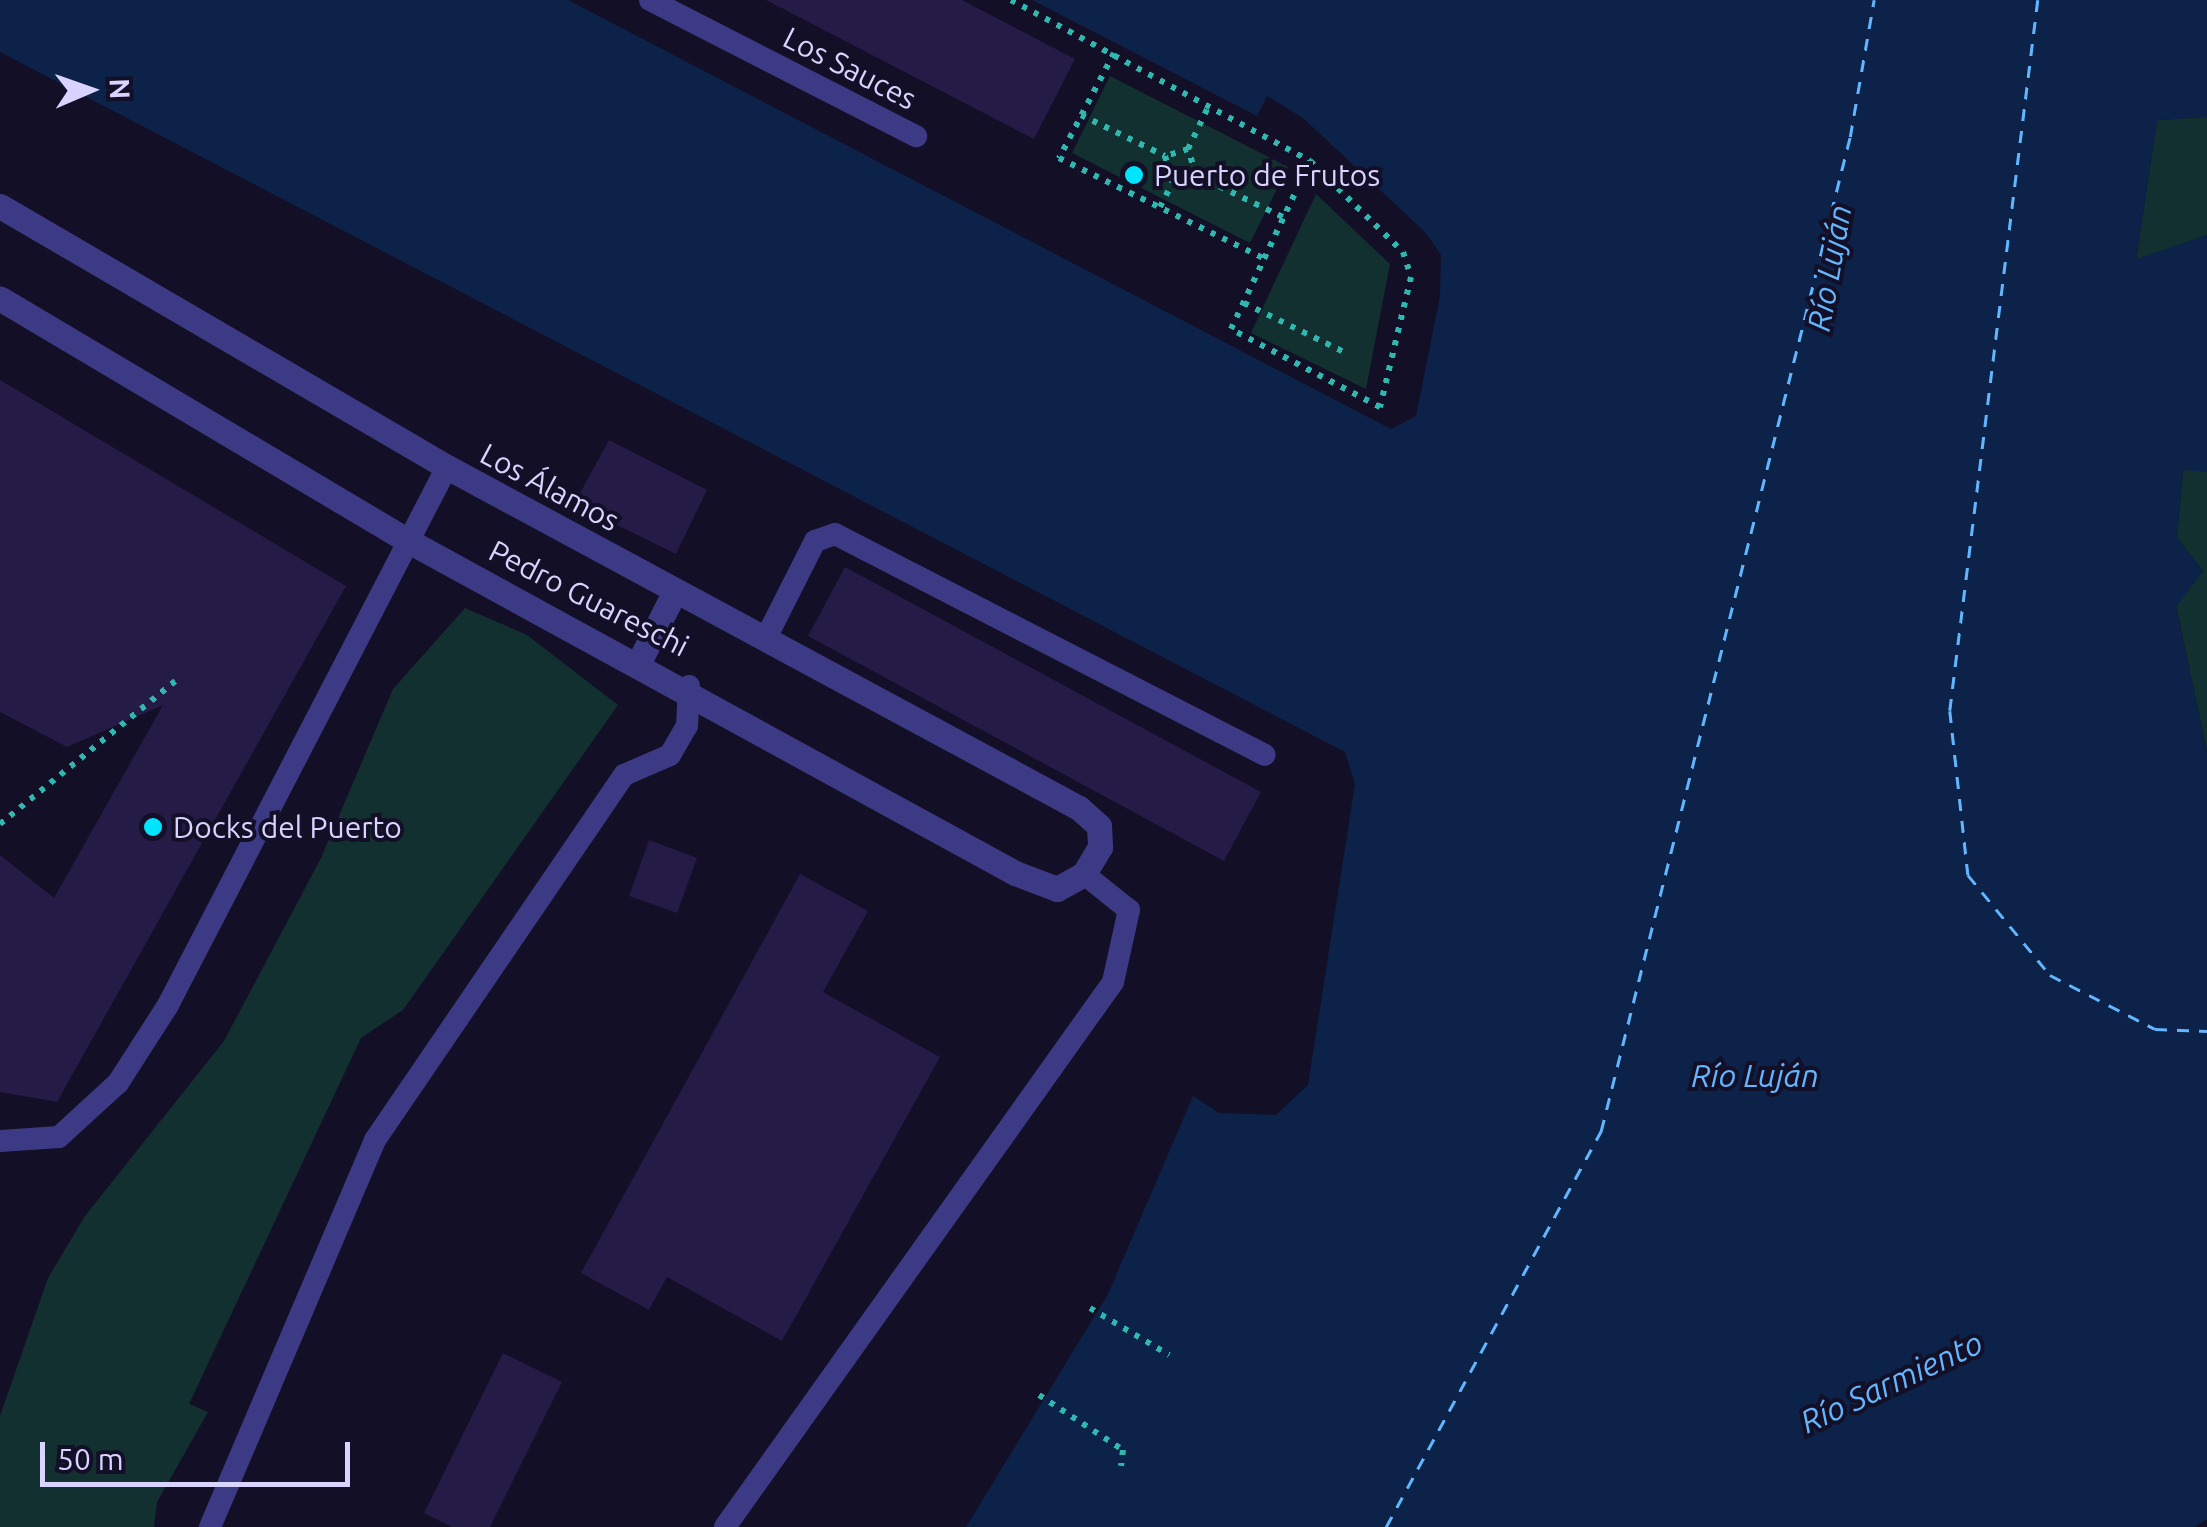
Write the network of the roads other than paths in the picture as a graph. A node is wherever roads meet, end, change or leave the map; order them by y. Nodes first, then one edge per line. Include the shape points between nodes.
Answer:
1 (650, 0) edge
2 (916, 136) dead end
3 (0, 206) edge
4 (0, 298) edge
5 (447, 468) junction
6 (406, 538) junction
7 (675, 592) junction
8 (765, 640) junction
9 (639, 662) junction
10 (689, 686) junction
11 (1265, 755) dead end
12 (1084, 874) junction
13 (0, 1141) edge
14 (210, 1527) edge
15 (725, 1527) edge

1 - 2 lane, Los Sauces
3 - 5 street, Los Álamos
4 - 6 street, Pedro Guareschi
5 - 6 lane
5 - 7 street, Los Álamos
6 - 9 street, Pedro Guareschi
6 - 13 lane via 168,1005 118,1083 59,1137
7 - 8 street, Los Álamos
7 - 9 street
8 - 11 lane via 815,541 835,534
8 - 12 street, Los Álamos via 1078,808 1099,826
9 - 10 street, Pedro Guareschi
10 - 12 street, Pedro Guareschi via 1015,872 1057,889
10 - 14 lane via 687,726 670,756 624,775 375,1140
12 - 15 lane via 1129,910 1113,982

